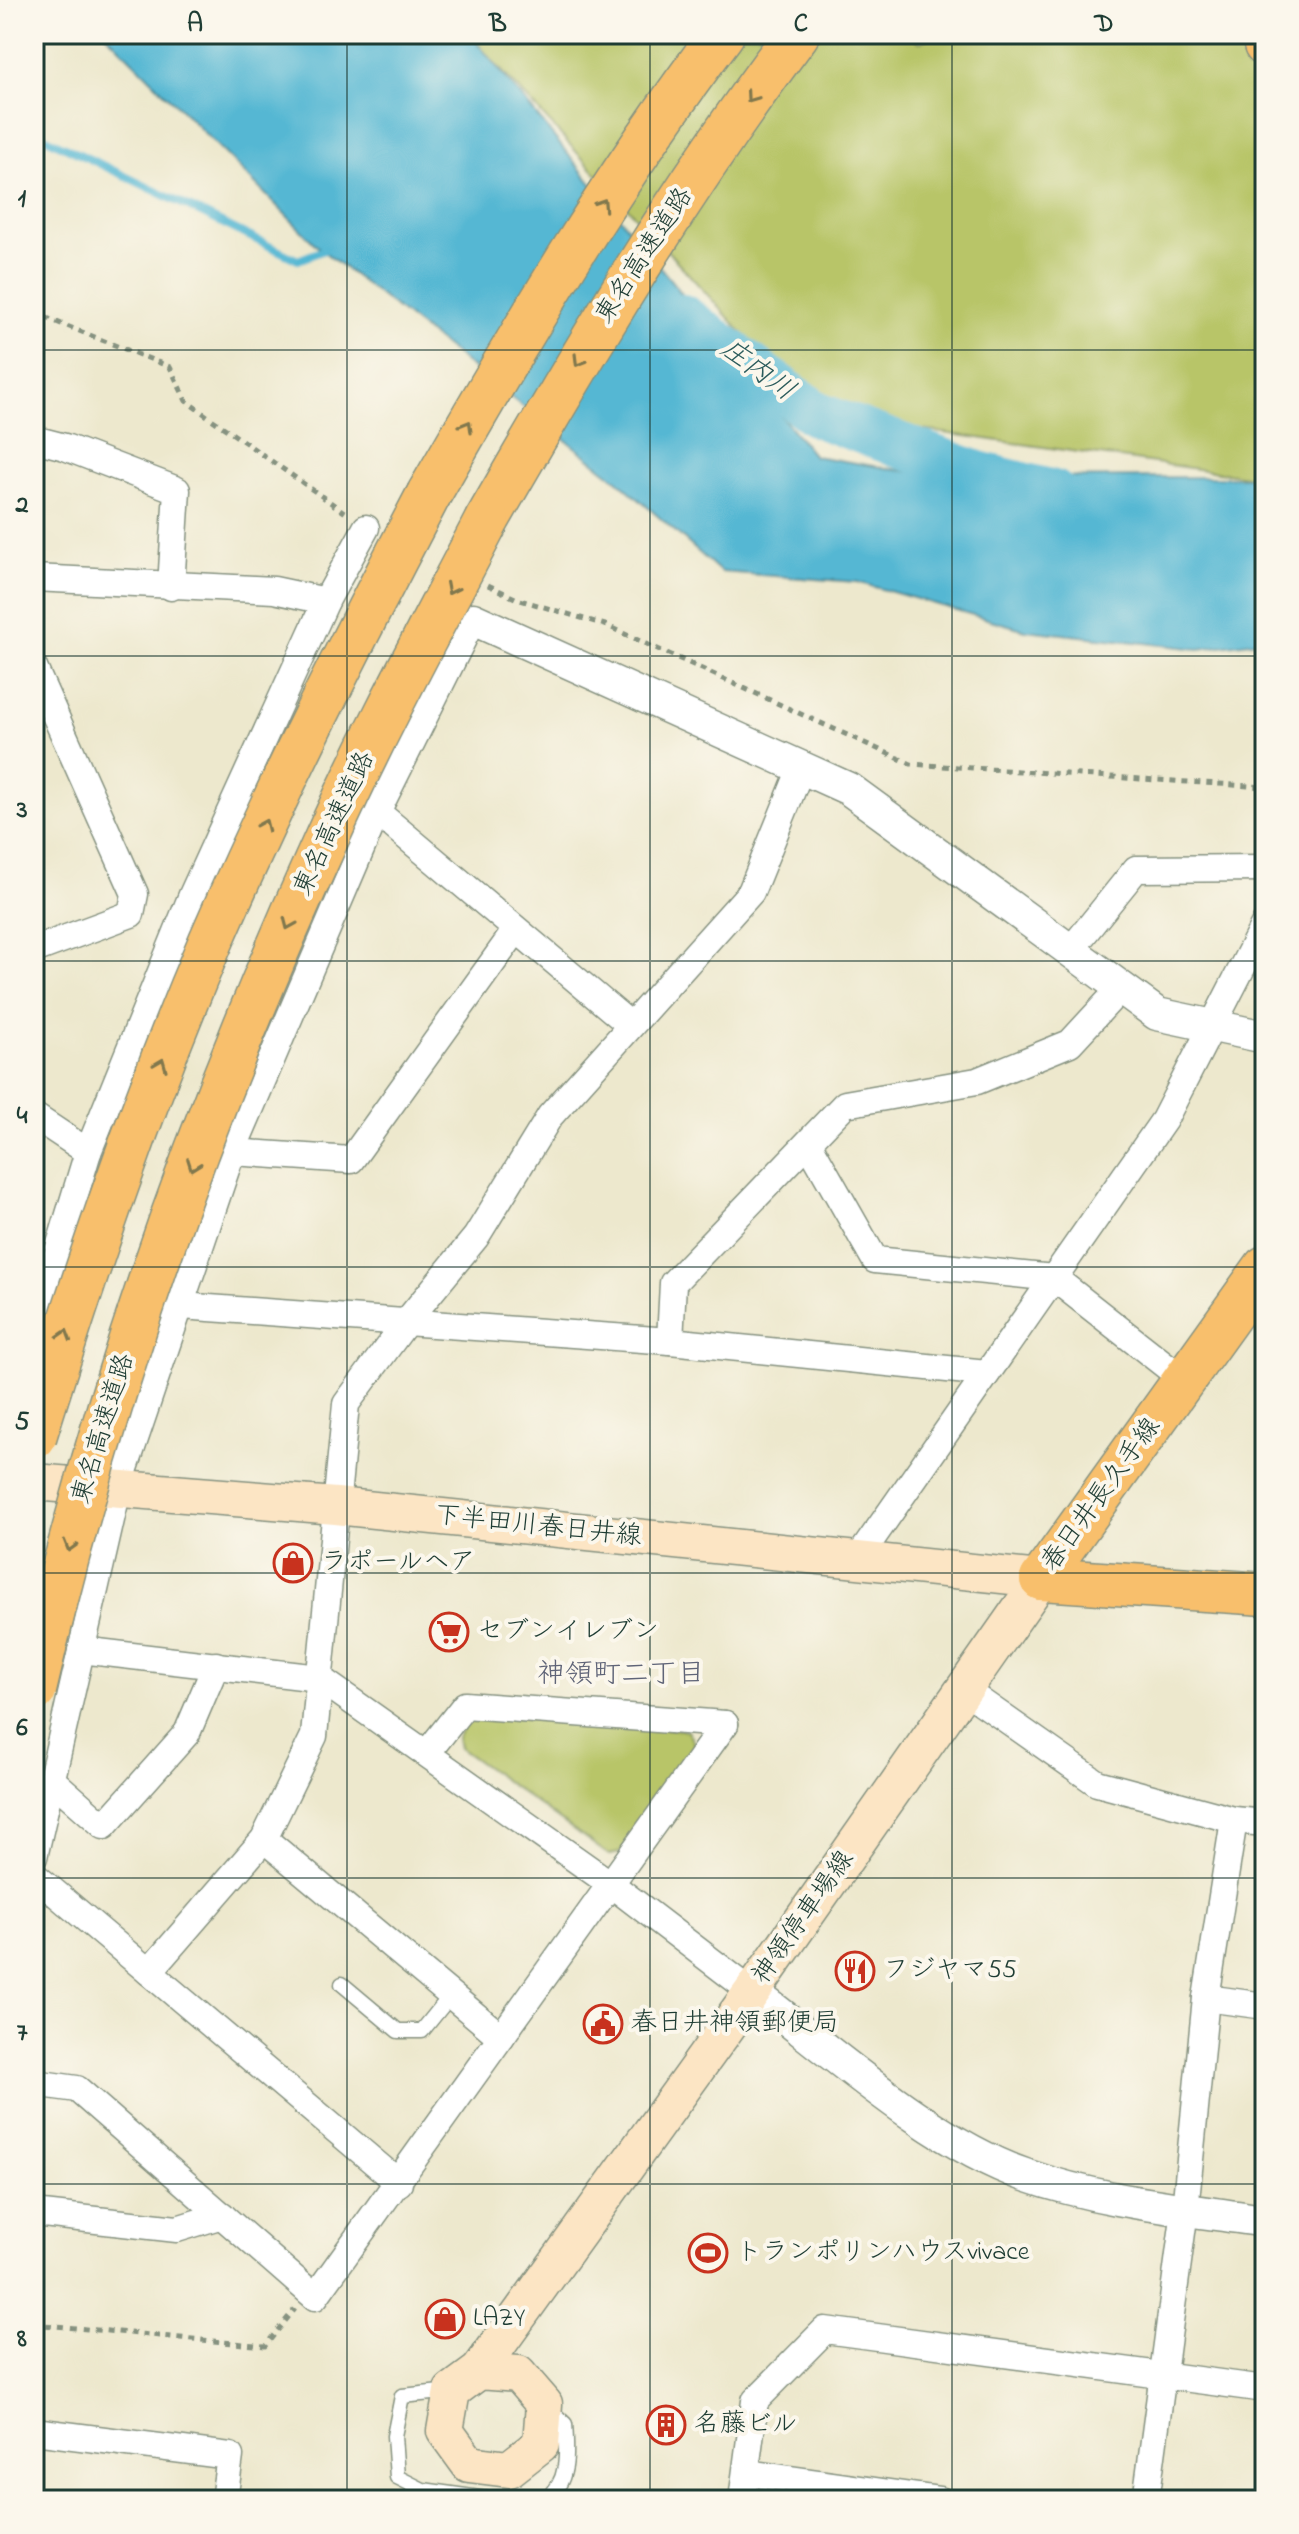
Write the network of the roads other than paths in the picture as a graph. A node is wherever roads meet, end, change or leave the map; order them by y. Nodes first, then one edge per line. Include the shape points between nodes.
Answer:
1 (722, 34) edge
2 (797, 34) edge
3 (1264, 34) edge
4 (1265, 45) edge
5 (34, 439) edge
6 (366, 528) road end
7 (34, 578) edge
8 (171, 587) junction
9 (326, 601) junction
10 (473, 619) joint
11 (34, 668) edge
12 (43, 713) edge
13 (802, 766) junction
14 (377, 812) junction
15 (1265, 868) edge
16 (1265, 923) edge
17 (516, 930) junction
18 (34, 950) edge
19 (1070, 951) junction
20 (1119, 990) junction
21 (629, 1024) junction
22 (1214, 1028) junction
23 (1265, 1037) edge
24 (34, 1116) edge
25 (809, 1144) junction
26 (88, 1152) junction
27 (232, 1152) junction
28 (1265, 1267) edge
29 (42, 1276) edge
30 (1054, 1278) junction
31 (181, 1306) junction
32 (407, 1321) junction
33 (34, 1330) edge
34 (670, 1341) junction
35 (987, 1373) junction
36 (1184, 1380) junction
37 (34, 1437) edge
38 (34, 1482) edge
39 (118, 1489) junction
40 (336, 1506) junction
41 (857, 1560) junction
42 (1041, 1579) junction
43 (1265, 1594) edge
44 (81, 1650) junction
45 (216, 1665) junction
46 (319, 1678) junction
47 (963, 1689) junction
48 (34, 1690) edge
49 (427, 1753) junction
50 (52, 1780) junction
51 (1234, 1820) junction
52 (1265, 1823) edge
53 (264, 1839) junction
54 (34, 1857) edge
55 (34, 1875) edge
56 (612, 1885) junction
57 (149, 1972) junction
58 (342, 1984) dead end
59 (752, 1992) junction
60 (451, 1995) junction
61 (1206, 1998) junction
62 (1265, 2006) edge
63 (501, 2037) junction
64 (34, 2083) edge
65 (399, 2183) junction
66 (1185, 2210) junction
67 (34, 2213) edge
68 (222, 2215) junction
69 (1265, 2221) edge
70 (1162, 2375) junction
71 (466, 2381) junction
72 (1265, 2389) edge
73 (544, 2404) junction
74 (34, 2431) edge
75 (747, 2473) junction
76 (224, 2500) edge
77 (494, 2500) edge
78 (545, 2500) edge
79 (742, 2500) edge
80 (940, 2500) edge
81 (1146, 2500) edge

37 -> 1 highway, bridge via 148,1097 211,941 341,661 504,363 606,197
2 -> 48 highway, 東名高速道路, bridge via 712,153 580,359 487,520 325,841 218,1097 136,1323 84,1495
3 - 4 main road
5 - 8 street via 177,490
6 - 9 street
7 - 8 street
8 - 9 street via 274,590
9 - 26 street via 192,895
10 - 13 street
10 - 14 street
11 - 12 street
12 - 18 street via 135,894 131,914
13 - 19 street via 849,789
13 - 21 street via 751,892
14 - 17 street
14 - 27 street
15 - 19 street via 1136,869
16 - 22 street
17 - 21 street
17 - 27 street via 351,1160
19 - 20 street
20 - 22 street via 1157,1014
20 - 25 street via 1070,1043 977,1081 845,1104
21 - 32 street via 550,1116 476,1237
22 - 23 street
22 - 30 street via 1164,1120
24 - 26 street
25 - 30 street via 875,1260
25 - 34 street via 673,1283
26 - 29 street
27 - 31 street
28 - 36 main road, 春日井長久手線
29 - 33 street
30 - 35 street
30 - 36 street
31 - 32 street
31 - 39 street
32 - 34 street
32 - 40 street via 346,1404
34 - 35 street
35 - 41 street
36 - 42 main road, 春日井長久手線
38 - 39 main road, 下半田川春日井線
39 - 40 main road, 下半田川春日井線
39 - 44 street
40 - 41 main road, 下半田川春日井線
40 - 46 street
41 - 42 main road, 下半田川春日井線
42 - 43 main road, 春日井長久手線
42 - 47 main road, 神領停車場線
44 - 45 street
44 - 50 street
45 - 46 street
45 - 50 street via 187,1733 104,1826
46 - 49 street
46 - 53 street via 314,1736
47 - 51 street via 1097,1783
47 - 59 main road, 神領停車場線
49 - 56 street
49 - 56 street via 465,1705 725,1724
50 - 54 street
51 - 52 street
51 - 61 street
53 - 57 street
53 - 60 street
55 - 57 street
56 - 59 street
56 - 63 street
57 - 65 street
58 - 60 lane via 398,2031 422,2031
59 - 66 street via 937,2131 977,2153 1023,2175 1095,2196
59 - 71 main road, 神領停車場線
60 - 63 street
61 - 62 street
61 - 66 street
63 - 65 street
64 - 68 street via 77,2089
65 - 68 street via 315,2297
66 - 69 street
66 - 70 street
67 - 68 street via 177,2229
70 - 72 street
70 - 75 street via 825,2330 755,2401
70 - 81 street
71 - 73 main road via 518,2374
71 - 73 main road via 445,2431 469,2464 509,2469 541,2444
71 - 77 lane via 402,2396 394,2436 397,2477 423,2490
73 - 78 lane via 565,2424 567,2460 557,2492
74 - 76 street via 230,2456
75 - 79 street
75 - 80 street

